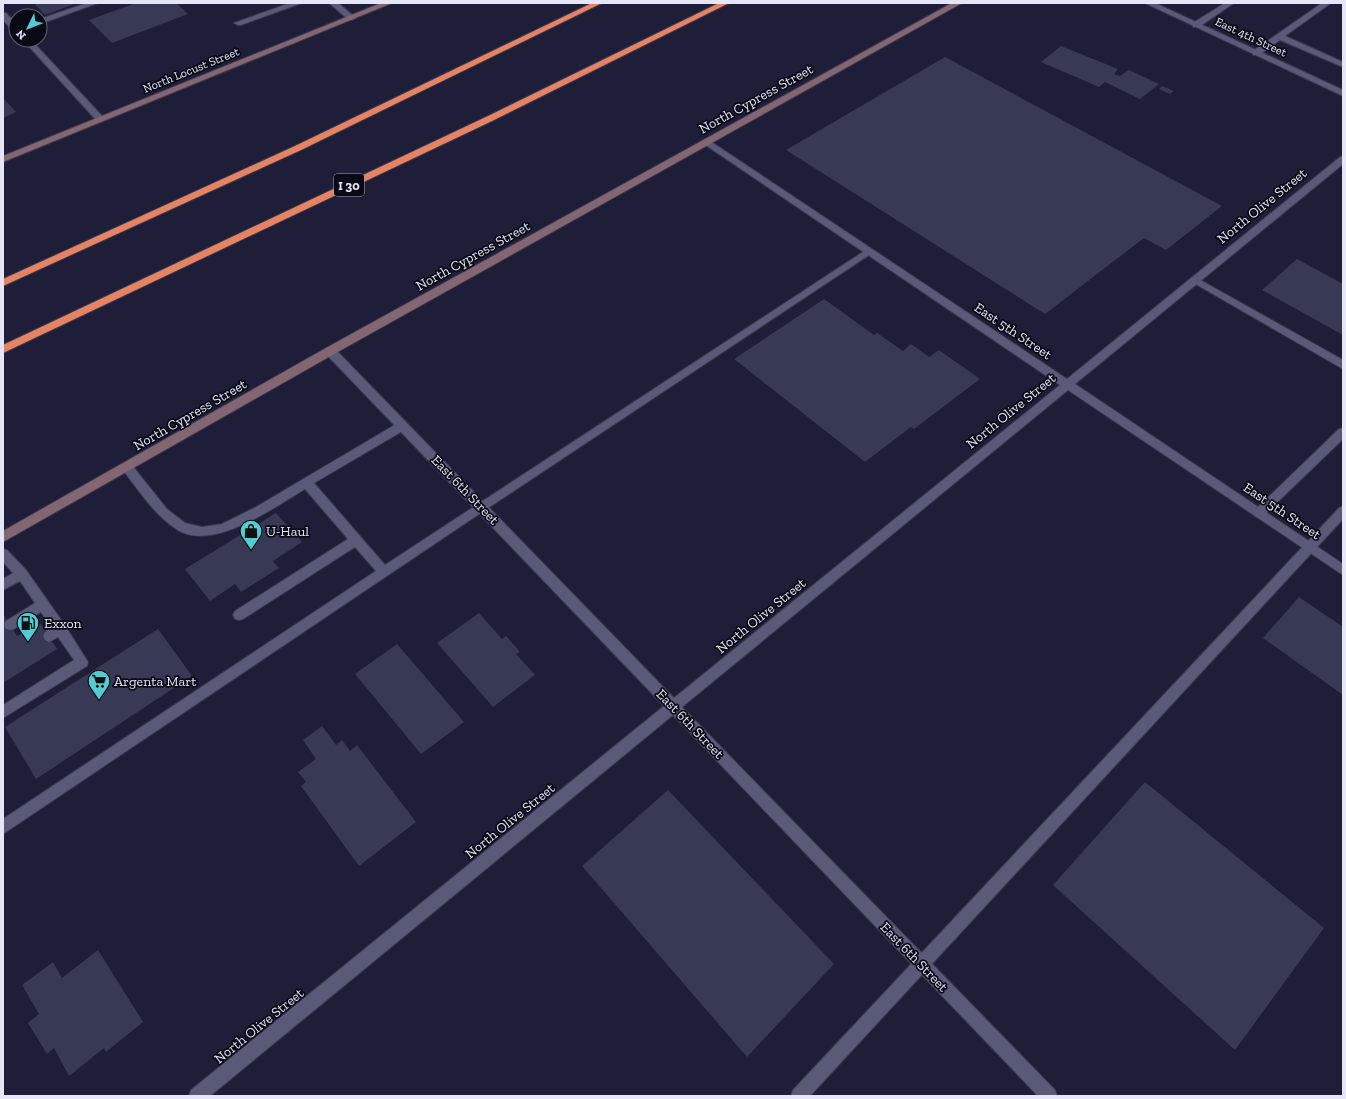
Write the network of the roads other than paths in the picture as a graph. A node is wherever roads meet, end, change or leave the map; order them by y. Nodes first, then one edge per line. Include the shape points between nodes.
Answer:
1 (94, 3) edge
2 (298, 3) edge
3 (333, 3) edge
4 (388, 3) edge
5 (598, 3) edge
6 (725, 3) edge
7 (958, 3) edge
8 (1149, 3) edge
9 (1230, 3) edge
10 (1326, 3) edge
11 (352, 18) junction
12 (48, 19) edge
13 (238, 23) dead end
14 (1196, 25) junction
15 (1280, 36) junction
16 (34, 48) edge
17 (1256, 53) junction
18 (1343, 65) edge
19 (1343, 93) edge
20 (100, 119) junction
21 (707, 142) junction
22 (3, 159) edge
23 (1343, 159) edge
24 (869, 251) junction
25 (1195, 280) junction
26 (3, 283) edge
27 (3, 349) edge
28 (330, 351) junction
29 (1343, 365) edge
30 (1067, 384) junction
31 (402, 426) junction
32 (1343, 432) edge
33 (127, 467) junction
34 (307, 483) junction
35 (481, 507) junction
36 (1343, 511) edge
37 (1259, 513) junction
38 (3, 537) edge
39 (356, 540) junction
40 (1310, 547) junction
41 (3, 554) edge
42 (1343, 570) edge
43 (384, 572) junction
44 (22, 574) junction
45 (3, 585) edge
46 (43, 604) junction
47 (239, 615) dead end
48 (10, 625) dead end
49 (60, 628) junction
50 (49, 636) dead end
51 (673, 707) junction
52 (3, 712) edge
53 (3, 827) edge
54 (922, 964) junction
55 (197, 1096) edge
56 (799, 1096) edge
57 (1049, 1096) edge

1 - 12 street
2 - 13 street
3 - 11 street
4 - 11 main road, North Locust Street
5 - 26 highway via 298,148
6 - 27 highway, I 30 via 489,119
7 - 21 main road, North Cypress Street
8 - 14 street, East 4th Street
9 - 14 street
10 - 15 street
11 - 20 main road, North Locust Street
14 - 17 street, East 4th Street
15 - 17 street
15 - 18 street
16 - 20 street
17 - 19 street, East 4th Street
20 - 22 main road, North Locust Street
21 - 24 street, East 5th Street
21 - 28 main road, North Cypress Street
23 - 25 street, North Olive Street
24 - 30 street, East 5th Street
24 - 35 street
25 - 29 street
25 - 30 street, North Olive Street
28 - 31 street, East 6th Street
28 - 33 main road, North Cypress Street
30 - 37 street, East 5th Street
30 - 51 street, North Olive Street
31 - 34 street
31 - 35 street, East 6th Street
32 - 37 street
33 - 34 street via 163,512 182,527 202,532 224,528
33 - 38 main road, North Cypress Street
34 - 39 street
35 - 43 street
35 - 51 street, East 6th Street
36 - 40 street
37 - 40 street, East 5th Street
39 - 43 street
39 - 47 street
40 - 42 street, East 5th Street
40 - 54 street
41 - 44 street
43 - 53 street
44 - 45 street
44 - 46 street
46 - 48 street
46 - 49 street
49 - 50 street
49 - 52 street via 82,662
51 - 54 street, East 6th Street
51 - 55 street, North Olive Street
54 - 56 street
54 - 57 street, East 6th Street

